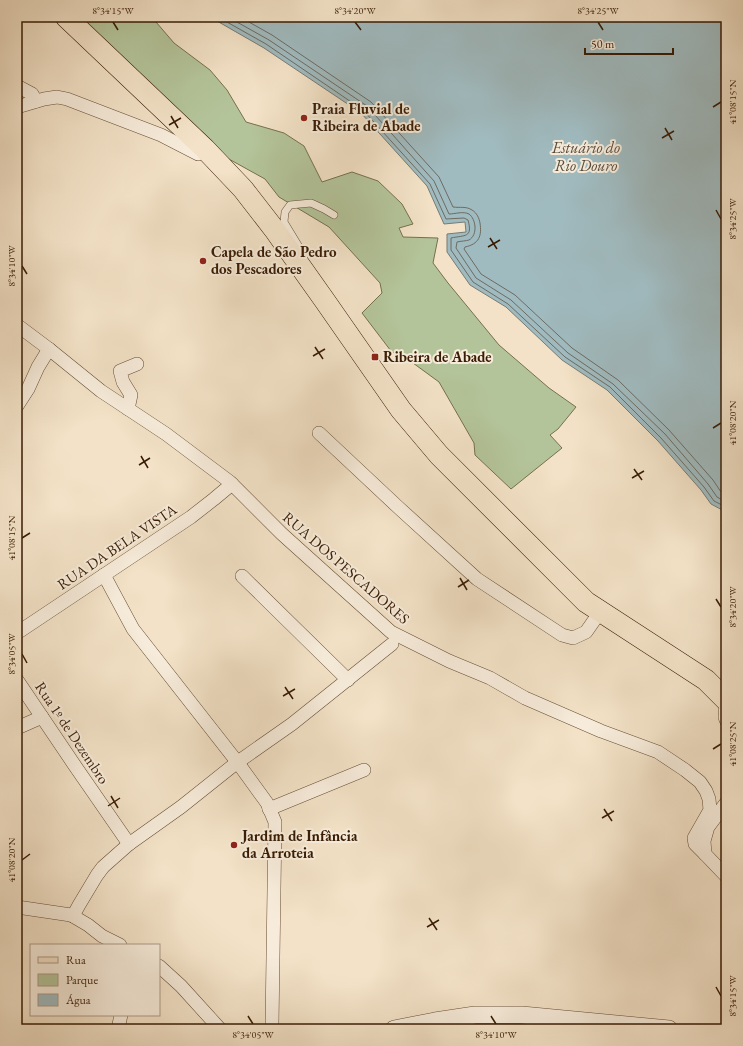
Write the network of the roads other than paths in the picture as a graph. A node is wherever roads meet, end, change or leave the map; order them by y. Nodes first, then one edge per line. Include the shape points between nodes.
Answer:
1 (66, 17) edge
2 (17, 86) edge
3 (36, 101) junction
4 (17, 107) edge
5 (205, 149) junction
6 (334, 215) dead end
7 (305, 255) dead end
8 (17, 325) edge
9 (49, 349) junction
10 (138, 364) dead end
11 (17, 406) edge
12 (128, 409) junction
13 (319, 433) dead end
14 (232, 484) junction
15 (104, 575) junction
16 (242, 576) dead end
17 (600, 612) junction
18 (17, 633) edge
19 (392, 644) dead end
20 (17, 680) edge
21 (348, 680) junction
22 (726, 701) edge
23 (42, 717) junction
24 (726, 720) edge
25 (17, 728) edge
26 (238, 763) junction
27 (364, 770) dead end
28 (726, 803) edge
29 (269, 809) junction
30 (129, 844) junction
31 (705, 854) junction
32 (726, 876) edge
33 (17, 907) edge
34 (73, 916) junction
35 (117, 944) edge
36 (160, 967) edge
37 (121, 1016) edge
38 (273, 1027) edge
39 (118, 1029) edge
40 (220, 1029) edge
41 (394, 1029) edge
42 (669, 1029) edge

1 - 5 main road
2 - 3 street via 32,94
3 - 4 street
3 - 5 street via 57,97 67,99 161,134 198,154
5 - 17 main road via 243,189 333,305 401,410 439,456 586,602
6 - 7 lane via 311,204 290,206 285,212 284,222
8 - 9 street, RUA DOS PESCADORES
9 - 11 street
9 - 12 street, RUA DOS PESCADORES
10 - 12 street via 120,371 130,395
12 - 14 street, RUA DOS PESCADORES
13 - 17 street via 478,579 562,635 573,638 586,632
14 - 15 street, RUA DA BELA VISTA via 191,517
14 - 31 street, RUA DOS PESCADORES via 282,534 391,632 490,678 525,698 658,752 700,782 709,799 710,810 694,840
15 - 18 street, RUA DA BELA VISTA
15 - 26 street via 134,629
16 - 21 street
17 - 22 main road via 706,680
19 - 21 street
20 - 23 street, Rua 1º de Dezembro
21 - 26 street
22 - 24 street
23 - 25 street
23 - 30 street, Rua 1º de Dezembro
26 - 29 street
26 - 30 street
27 - 29 street
28 - 31 street via 708,827 704,841
29 - 38 street via 274,822
30 - 34 street via 102,867
31 - 32 street
33 - 34 street
34 - 35 street
36 - 40 street via 182,986
37 - 39 street
41 - 42 street via 475,1015 522,1015

